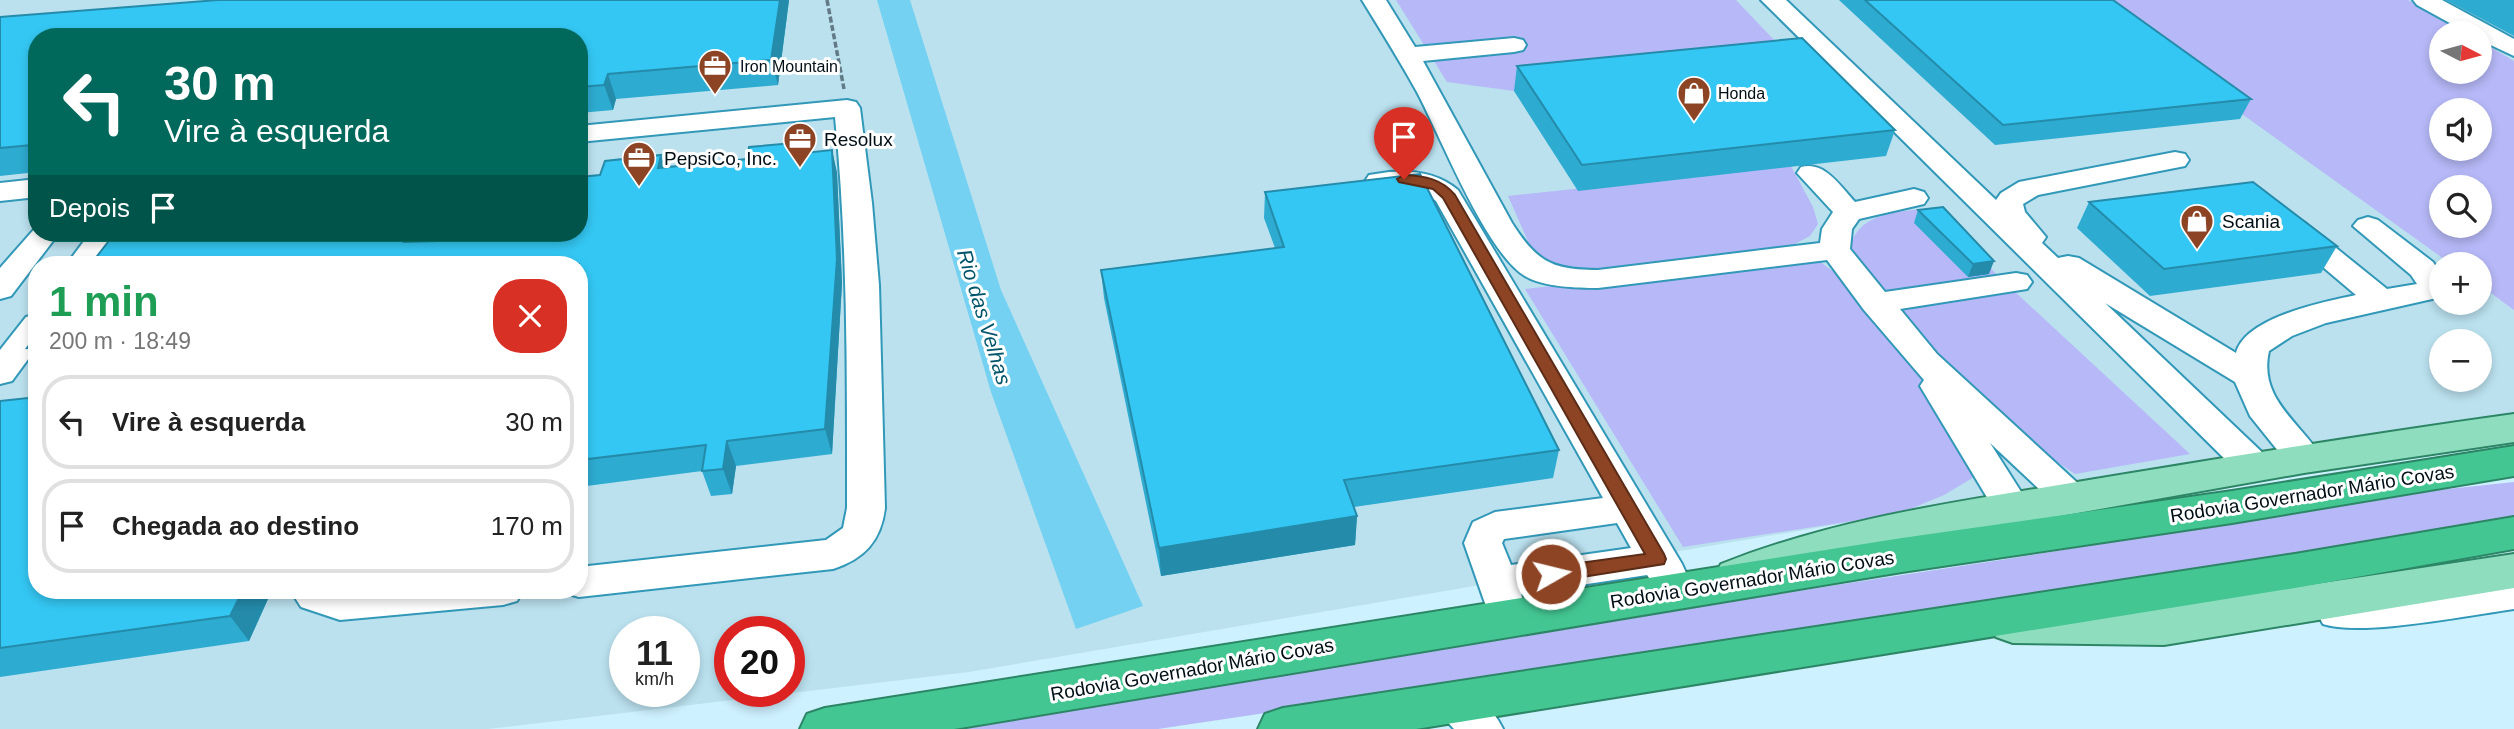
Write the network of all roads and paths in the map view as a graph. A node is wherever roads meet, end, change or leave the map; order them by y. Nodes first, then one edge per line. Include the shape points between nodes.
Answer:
1 (827, 0) edge
2 (1374, 0) edge
3 (1773, 0) edge
4 (2425, 0) edge
5 (1514, 45) dead end
6 (2514, 50) edge
7 (1408, 55) junction
8 (847, 108) junction
9 (588, 133) edge
10 (2175, 160) dead end
11 (1811, 173) dead end
12 (1354, 184) edge
13 (28, 189) edge
14 (0, 192) edge
15 (1914, 198) dead end
16 (1849, 212) junction
17 (2288, 223) edge
18 (2368, 226) dead end
19 (37, 242) edge
20 (1835, 250) junction
21 (2016, 282) dead end
22 (0, 289) edge
23 (2380, 299) junction
24 (1875, 303) junction
25 (28, 343) edge
26 (1925, 362) junction
27 (2248, 374) junction
28 (4, 393) edge
29 (2514, 428) edge
30 (2304, 458) junction
31 (2514, 461) edge
32 (2254, 467) junction
33 (2070, 497) junction
34 (1628, 508) junction
35 (2013, 509) junction
36 (2514, 533) edge
37 (2514, 571) edge
38 (1683, 579) junction
39 (588, 581) edge
40 (2514, 594) edge
41 (325, 599) edge
42 (398, 599) edge
43 (1503, 600) junction
44 (1949, 623) junction
45 (2164, 626) junction
46 (1468, 715) edge
47 (825, 729) edge
48 (1283, 729) edge

1 - 8 path
2 - 7 lane
3 - 32 lane
4 - 6 lane
5 - 7 lane
7 - 20 lane via 1497,223 1514,250 1536,270 1571,279 1598,279
8 - 9 lane
8 - 39 lane via 863,285 864,529 854,543 833,554
10 - 27 lane via 2029,188 2011,199 2009,209 2030,236 2059,259
11 - 16 lane
12 - 34 lane via 1422,180 1448,195
13 - 14 lane
15 - 16 lane
16 - 20 lane via 1834,234
17 - 23 lane
18 - 23 lane via 2434,283 2433,289 2425,292
19 - 22 lane
20 - 24 lane
21 - 24 lane
23 - 27 lane via 2279,328 2254,347
24 - 26 lane
25 - 28 lane
26 - 33 lane
26 - 35 lane
27 - 30 lane via 2259,402
29 - 30 main road
30 - 32 main road
31 - 38 highway, Rodovia Governador Mário Covas via 1916,553
32 - 33 main road
33 - 35 main road
34 - 38 lane
34 - 43 lane via 1494,526 1483,542
35 - 38 main road via 1835,542
36 - 44 highway
37 - 45 main road
38 - 43 highway, Rodovia Governador Mário Covas
40 - 45 lane via 2413,607
41 - 42 lane via 340,604
43 - 47 highway, Rodovia Governador Mário Covas
44 - 45 main road
44 - 46 highway
46 - 48 highway

